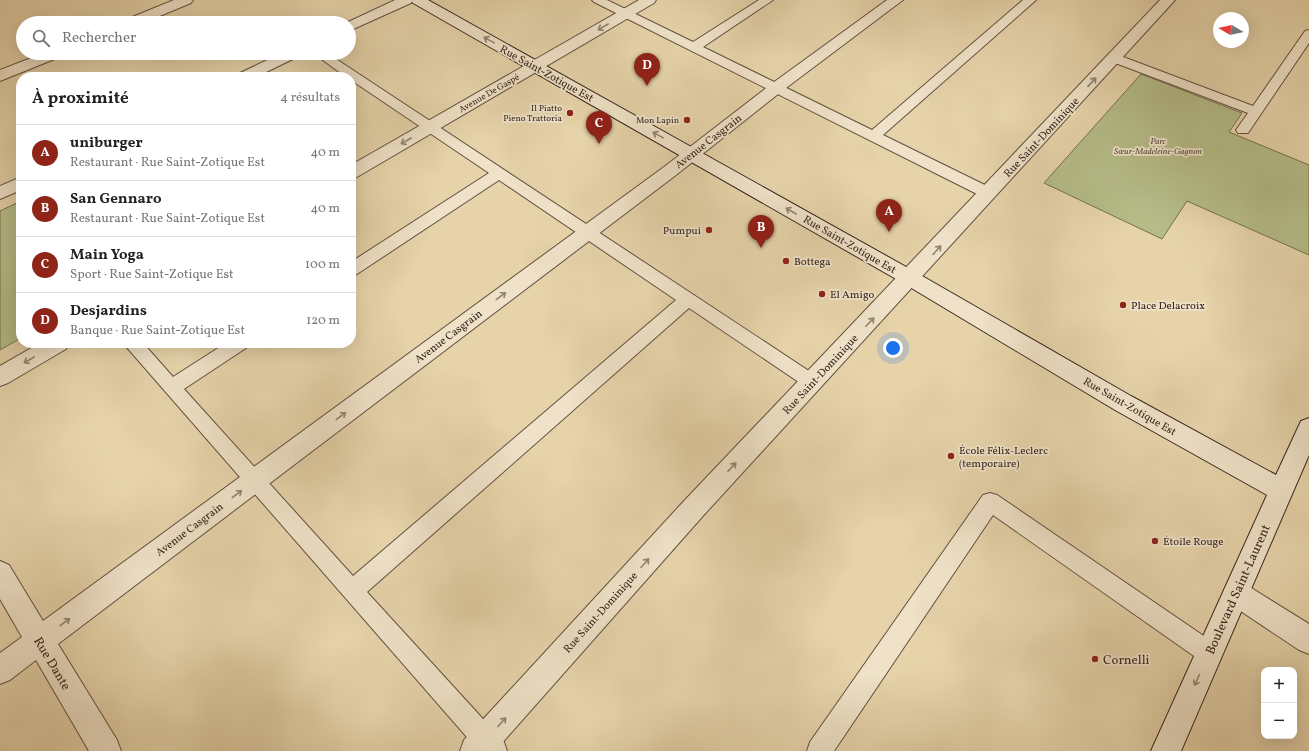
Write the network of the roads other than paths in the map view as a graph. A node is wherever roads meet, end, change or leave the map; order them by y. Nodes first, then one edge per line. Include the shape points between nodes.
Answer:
1 (186, 0) edge
2 (406, 0) edge
3 (418, 0) edge
4 (598, 0) edge
5 (648, 0) edge
6 (767, 0) edge
7 (896, 0) edge
8 (1030, 0) edge
9 (1168, 0) edge
10 (626, 13) junction
11 (147, 16) edge
12 (356, 24) edge
13 (1309, 34) edge
14 (694, 47) junction
15 (1114, 58) junction
16 (40, 60) edge
17 (279, 60) edge
18 (327, 60) edge
19 (535, 66) junction
20 (254, 72) edge
21 (342, 72) edge
22 (0, 76) edge
23 (356, 84) edge
24 (776, 88) junction
25 (1256, 112) junction
26 (430, 127) junction
27 (1243, 130) dead end
28 (874, 136) junction
29 (692, 154) junction
30 (356, 170) edge
31 (499, 173) junction
32 (16, 185) edge
33 (0, 193) edge
34 (988, 193) junction
35 (587, 232) junction
36 (356, 267) edge
37 (910, 278) junction
38 (688, 300) junction
39 (49, 348) edge
40 (137, 348) edge
41 (232, 348) edge
42 (0, 377) edge
43 (812, 382) junction
44 (172, 387) junction
45 (1309, 428) edge
46 (256, 480) junction
47 (1280, 490) junction
48 (0, 574) edge
49 (353, 590) junction
50 (1236, 593) junction
51 (1309, 640) edge
52 (40, 641) junction
53 (1209, 653) junction
54 (0, 670) edge
55 (485, 747) edge
56 (106, 751) edge
57 (819, 751) edge
58 (1166, 751) edge

1 - 11 street
2 - 12 street
19 -> 3 street, Rue Saint-Zotique Est
4 - 10 lane
5 - 10 street, Avenue De Gaspé
6 - 14 lane
7 - 24 street, Avenue Casgrain
8 - 28 lane
9 - 15 street, Rue Saint-Dominique
10 - 14 lane
10 -> 19 street, Avenue De Gaspé
13 - 25 lane
14 - 24 lane
15 - 25 lane
34 -> 15 street, Rue Saint-Dominique
16 - 22 street
17 - 20 street
18 - 21 lane
19 - 26 street, Avenue De Gaspé
29 -> 19 street, Rue Saint-Zotique Est
23 - 26 lane
24 - 28 lane
24 - 29 street, Avenue Casgrain
25 - 27 lane
26 -> 30 street, Avenue De Gaspé
26 - 31 lane
28 - 34 lane
29 - 35 street, Avenue Casgrain
37 -> 29 street, Rue Saint-Zotique Est
31 - 35 lane
31 - 36 lane
32 - 33 street
37 -> 34 street, Rue Saint-Dominique
35 - 38 lane
46 -> 35 street, Avenue Casgrain
43 -> 37 street, Rue Saint-Dominique
37 - 47 street, Rue Saint-Zotique Est via 1123,403
38 - 43 lane
38 - 49 lane
39 -> 42 street
40 - 44 lane
41 - 44 lane
55 -> 43 street, Rue Saint-Dominique via 688,515
44 - 46 lane
45 - 47 street, Boulevard Saint-Laurent
46 - 49 lane
52 -> 46 street, Avenue Casgrain
47 - 50 street, Boulevard Saint-Laurent
48 - 52 street, Rue Dante
49 - 55 lane
50 - 51 street
50 - 53 street, Boulevard Saint-Laurent
52 - 54 street, Avenue Casgrain
52 - 56 street, Rue Dante
53 - 57 lane via 990,502
53 -> 58 street, Boulevard Saint-Laurent

